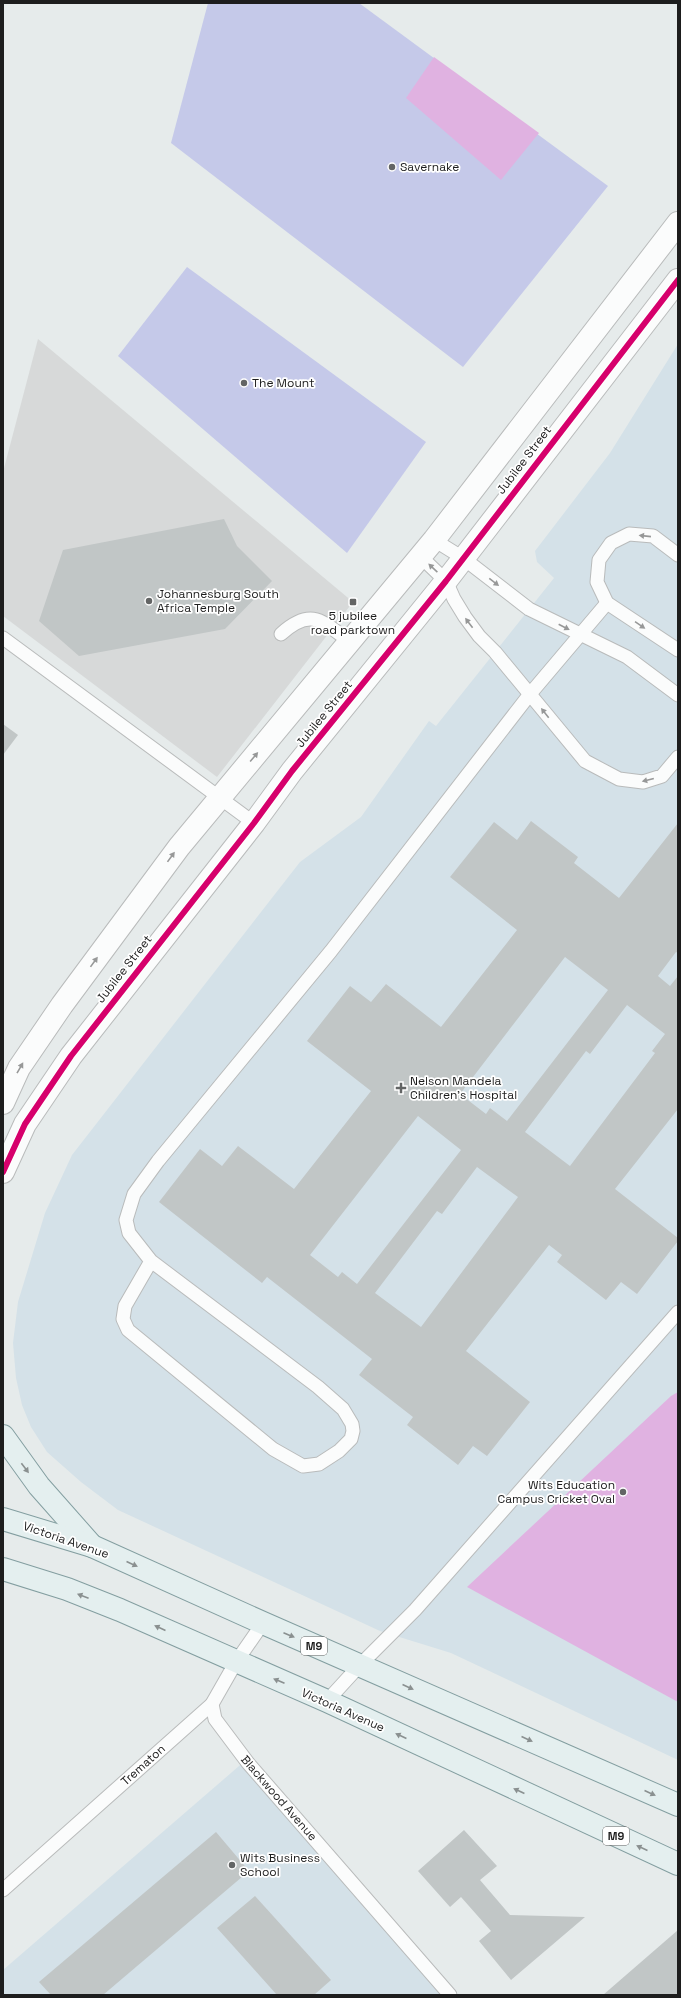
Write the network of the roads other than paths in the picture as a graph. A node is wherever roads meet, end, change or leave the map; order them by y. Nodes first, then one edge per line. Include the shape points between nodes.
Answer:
1 (678, 223) edge
2 (678, 280) edge
3 (434, 540) junction
4 (678, 555) edge
5 (420, 556) junction
6 (463, 558) junction
7 (446, 580) junction
8 (607, 603) junction
9 (282, 634) dead end
10 (581, 636) junction
11 (3, 638) edge
12 (349, 641) junction
13 (678, 650) edge
14 (530, 694) junction
15 (678, 695) edge
16 (678, 757) edge
17 (219, 798) junction
18 (254, 823) junction
19 (3, 1104) edge
20 (3, 1172) edge
21 (150, 1261) junction
22 (678, 1312) edge
23 (3, 1436) edge
24 (3, 1519) edge
25 (92, 1546) junction
26 (3, 1569) edge
27 (263, 1624) junction
28 (236, 1662) junction
29 (360, 1665) junction
30 (327, 1701) junction
31 (212, 1704) junction
32 (678, 1805) edge
33 (678, 1864) edge
34 (3, 1890) edge
35 (450, 1995) edge

1 - 3 street, Jubilee Street
2 - 6 street, Jubilee Street
3 - 5 street, Jubilee Street
3 - 6 lane
4 -> 8 lane via 653,536 629,534 611,543 599,560 597,582
7 -> 5 lane
5 - 12 street, Jubilee Street
6 - 7 street, Jubilee Street
6 -> 10 lane via 529,609
14 -> 7 lane via 465,617
7 - 18 street, Jubilee Street via 292,771
8 - 10 lane
8 -> 13 lane
9 - 12 lane via 292,625 310,619 322,621
10 - 14 lane
10 - 15 lane via 604,644 627,657
11 - 17 lane
17 -> 12 street, Jubilee Street
16 -> 14 lane via 662,776 643,782 619,779 586,761
14 - 21 lane via 331,951 158,1161 134,1194 126,1220 129,1233
17 - 18 lane
19 -> 17 street, Jubilee Street via 19,1068 62,1005 179,847
18 - 20 street, Jubilee Street via 71,1056 25,1124
21 - 21 lane via 318,1387 342,1409 352,1424 351,1439 339,1451 319,1464 303,1466 279,1452 143,1344 128,1330 123,1319 125,1306
22 - 29 lane via 415,1610
23 -> 25 main road via 39,1486
24 - 25 main road, Victoria Avenue / M9
25 -> 27 main road, Victoria Avenue / M9
28 -> 26 main road, Victoria Avenue / M9 via 120,1610 67,1589
27 - 28 lane, Trematon
27 -> 29 main road, Victoria Avenue / M9
30 -> 28 main road, Victoria Avenue / M9
28 - 31 lane, Trematon
29 - 30 lane
29 -> 32 main road, Victoria Avenue / M9
33 -> 30 main road, Victoria Avenue / M9
31 - 34 lane, Trematon
31 - 35 lane, Blackwood Avenue via 215,1719 248,1762

